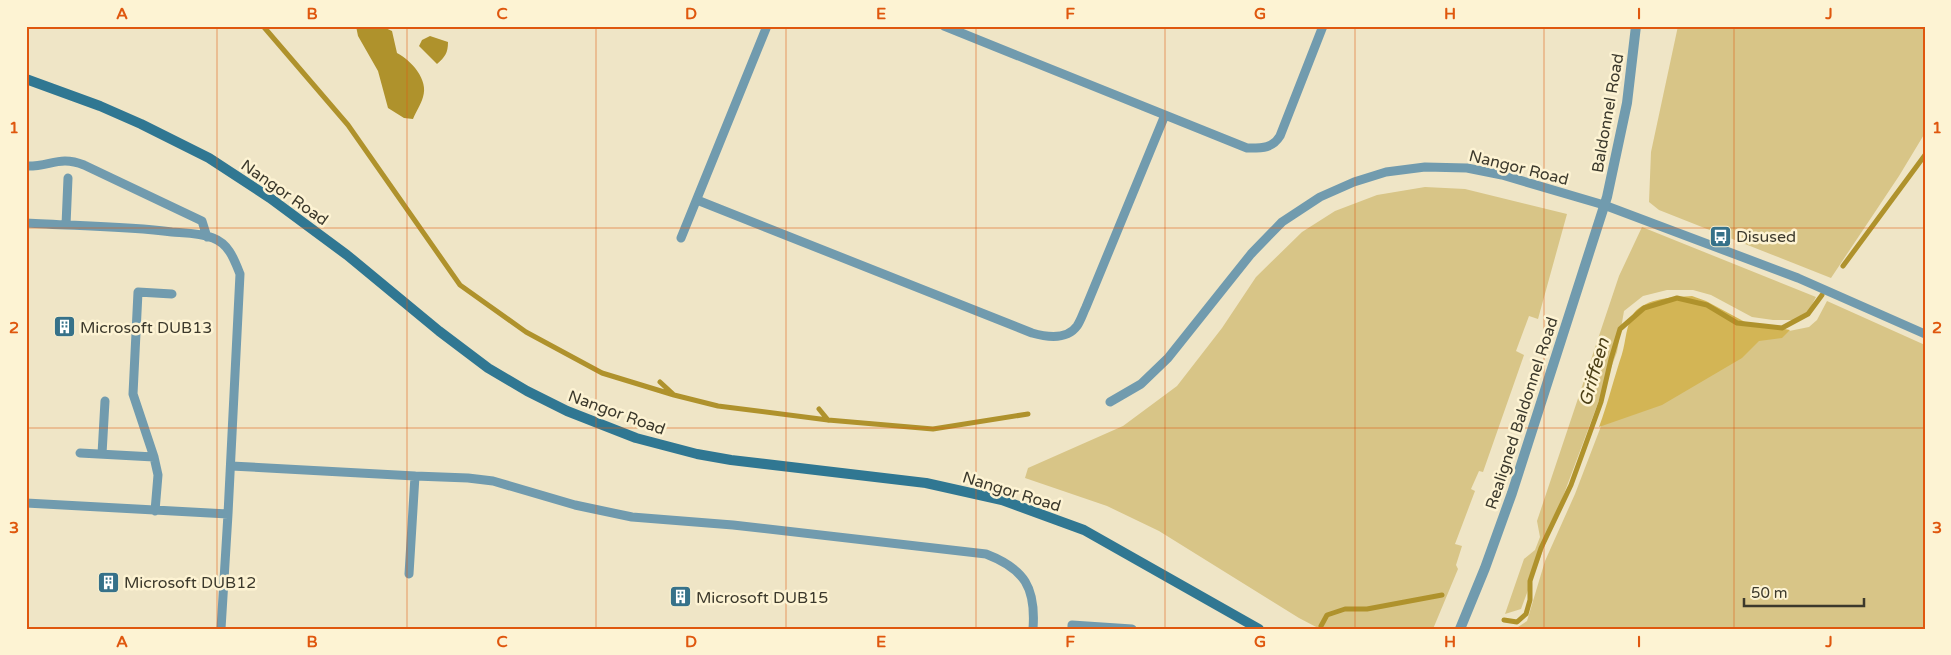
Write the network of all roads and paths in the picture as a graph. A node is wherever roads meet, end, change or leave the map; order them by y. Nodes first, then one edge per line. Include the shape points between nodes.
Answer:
1 (767, 26) edge
2 (944, 26) edge
3 (1323, 26) edge
4 (1636, 26) edge
5 (26, 79) edge
6 (1165, 115) junction
7 (26, 166) edge
8 (68, 178) dead end
9 (697, 200) junction
10 (1604, 205) junction
11 (26, 223) edge
12 (66, 225) junction
13 (207, 237) junction
14 (682, 238) dead end
15 (172, 294) dead end
16 (1925, 334) edge
17 (105, 401) dead end
18 (1110, 402) dead end
19 (80, 453) dead end
20 (102, 454) junction
21 (154, 457) junction
22 (231, 466) junction
23 (415, 476) junction
24 (26, 503) edge
25 (155, 511) junction
26 (228, 514) junction
27 (409, 574) dead end
28 (220, 629) edge
29 (1033, 629) edge
30 (1072, 629) edge
31 (1132, 629) edge
32 (1259, 629) edge
33 (1460, 629) edge

1 - 9 lane
2 - 6 lane
3 - 6 lane via 1280,136 1272,145 1247,148
4 - 10 street, Baldonnel Road via 1627,103
5 - 32 main road, Nangor Road via 100,106 209,158 353,259 488,368 567,411 636,438 697,454 926,483 1002,500 1084,530
6 - 9 lane via 1077,327 1058,336 1032,333
7 - 13 lane via 64,160 79,163 202,221
8 - 12 lane
9 - 14 lane
10 - 16 lane, Nangor Road via 1798,278
10 - 18 lane, Nangor Road via 1467,168 1416,168 1386,172 1354,182 1320,197 1282,222 1251,254 1168,358 1141,384
10 - 33 street, Realigned Baldonnel Road via 1512,493
11 - 12 lane
12 - 13 lane via 148,229
13 - 22 lane via 225,245 240,274
15 - 21 lane via 138,292 132,394
17 - 20 lane
19 - 20 lane
20 - 21 lane
21 - 25 lane via 158,475
22 - 23 lane
22 - 26 lane
23 - 27 lane
23 - 29 lane via 494,481 575,505 632,517 733,525 986,554 1010,566 1027,584 1033,603
24 - 25 lane
25 - 26 lane
26 - 28 lane
30 - 31 lane via 1072,625

